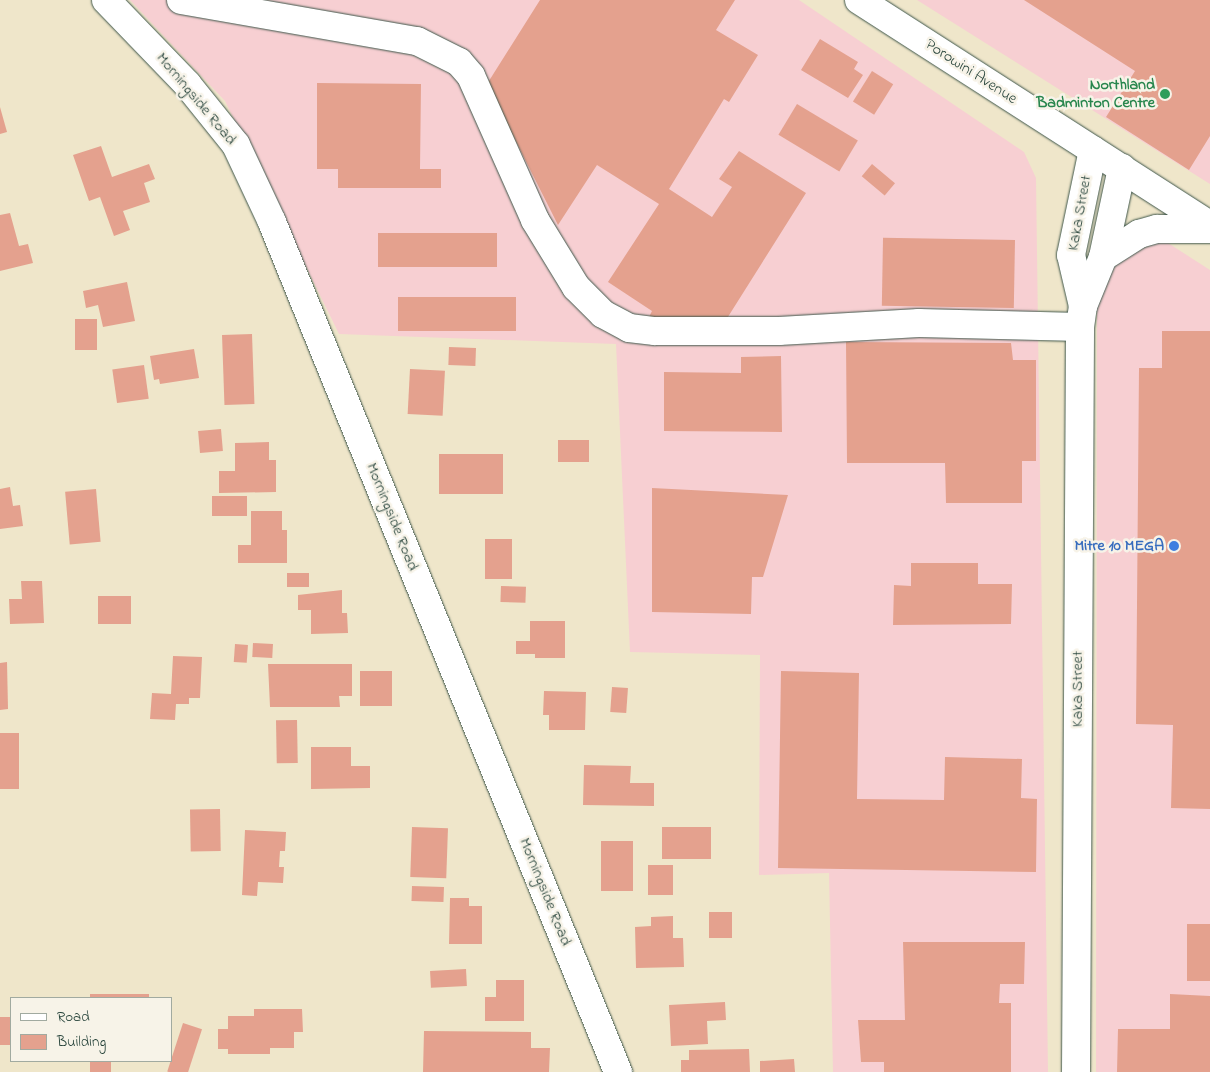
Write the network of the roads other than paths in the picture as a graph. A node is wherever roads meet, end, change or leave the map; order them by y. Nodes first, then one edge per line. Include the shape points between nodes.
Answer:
1 (181, 0) edge
2 (859, 0) edge
3 (117, 4) edge
4 (1093, 150) junction
5 (1122, 168) junction
6 (1210, 225) edge
7 (1210, 229) edge
8 (1103, 257) junction
9 (1081, 316) junction
10 (618, 1072) edge
11 (1076, 1072) edge

1 - 9 street via 417,41 459,62 471,76 535,220 576,287 603,314 629,328 655,332 779,332
2 - 4 street, Porowini Avenue
3 - 10 street, Morningside Road via 236,145 275,230
4 - 5 street, Porowini Avenue
4 - 9 street, Kaka Street via 1071,254
5 - 6 street, Porowini Avenue
5 - 8 street, Kaka Street
7 - 8 street via 1157,229 1139,234
8 - 9 street, Kaka Street
9 - 11 street, Kaka Street

